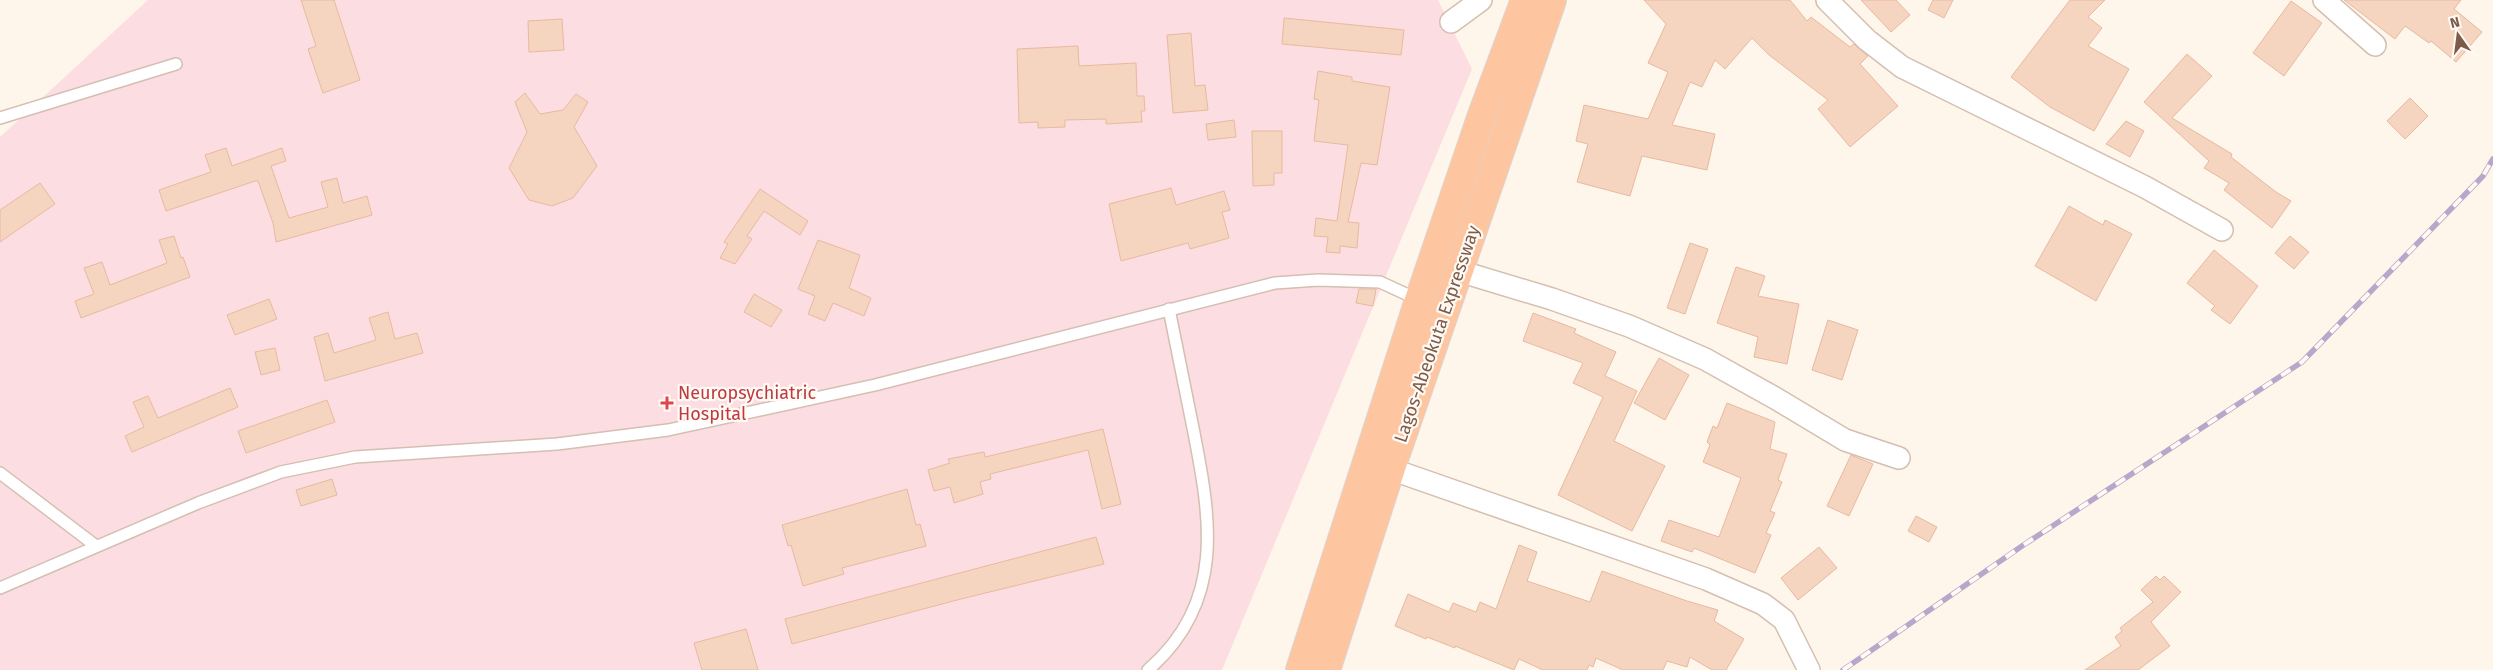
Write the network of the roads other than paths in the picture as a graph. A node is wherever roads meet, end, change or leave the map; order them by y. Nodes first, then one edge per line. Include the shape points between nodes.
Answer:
1 (1481, 0) edge
2 (1525, 0) edge
3 (1552, 0) edge
4 (1827, 0) edge
5 (2325, 0) edge
6 (1451, 22) dead end
7 (2375, 45) dead end
8 (176, 64) dead end
9 (0, 118) edge
10 (2222, 230) dead end
11 (1458, 271) junction
12 (1419, 300) junction
13 (1169, 309) junction
14 (1899, 458) dead end
15 (1392, 465) junction
16 (0, 473) edge
17 (96, 546) junction
18 (0, 588) edge
19 (1148, 670) edge
20 (1300, 670) edge
21 (1326, 670) edge
22 (1809, 670) edge

1 - 6 street
2 - 12 highway, Lagos-Abeokuta Expressway
3 - 11 highway, Lagos-Abeokuta Expressway
4 - 10 street via 1866,40 1902,67 2145,187
5 - 7 street
8 - 9 lane
11 - 14 street via 1629,326 1705,359 1845,440
11 - 15 highway, Lagos-Abeokuta Expressway
12 - 13 lane via 1380,282 1318,280 1275,283
12 - 20 highway, Lagos-Abeokuta Expressway
13 - 17 lane via 875,385 668,430 557,444 355,456 281,472
13 - 19 lane via 1206,492 1208,542 1203,587 1186,626 1165,655
15 - 21 highway, Lagos-Abeokuta Expressway
15 - 22 street via 1402,473 1706,579 1763,604 1784,620
16 - 17 lane
17 - 18 lane

